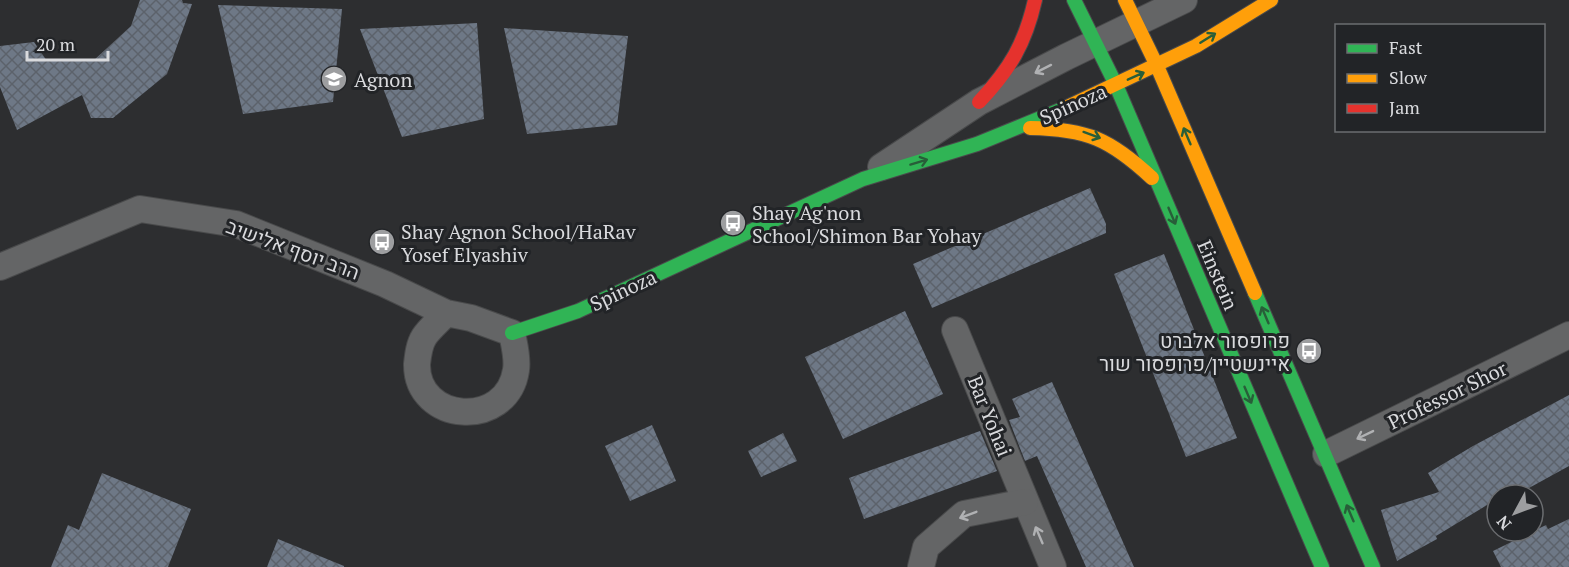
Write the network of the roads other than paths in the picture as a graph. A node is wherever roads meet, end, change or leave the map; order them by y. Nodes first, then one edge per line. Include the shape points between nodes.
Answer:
1 (1035, 0) edge
2 (1074, 0) edge
3 (1125, 0) edge
4 (1184, 0) edge
5 (1271, 0) edge
6 (1137, 23) junction
7 (1096, 42) junction
8 (1157, 66) junction
9 (1116, 85) junction
10 (979, 102) junction
11 (1013, 130) junction
12 (863, 179) junction
13 (1158, 184) junction
14 (0, 267) edge
15 (446, 313) junction
16 (954, 330) dead end
17 (512, 333) junction
18 (1569, 336) edge
19 (1326, 454) junction
20 (1025, 502) junction
21 (921, 567) edge
22 (1053, 567) edge
23 (1322, 567) edge
24 (1373, 567) edge

1 - 10 main road via 1020,51 1004,76
2 - 7 main road, Einstein
3 - 6 main road, Einstein
4 - 6 street, Spinoza
8 -> 5 main road, Spinoza
6 - 7 street, Spinoza
6 - 8 main road, Einstein
7 - 9 main road, Einstein
7 -> 10 street, Spinoza
9 -> 8 main road, Spinoza
19 -> 8 main road, Einstein
9 - 11 main road, Spinoza
9 - 13 main road, Einstein
10 - 12 street, Spinoza
12 -> 11 main road, Spinoza
11 -> 13 main road via 1076,129 1121,151
12 - 17 main road, Spinoza via 578,311
13 -> 23 main road, Einstein
14 - 15 street, הרב יוסף אלישיב via 140,209 236,224
15 - 17 street
15 - 17 street via 423,337 417,369 431,398 461,412 477,412 505,396 517,367
16 - 20 street, Bar Yohai
18 -> 19 street, Professor Shor
24 -> 19 main road, Einstein
20 -> 21 street via 964,514 927,547
22 -> 20 street, Bar Yohai

